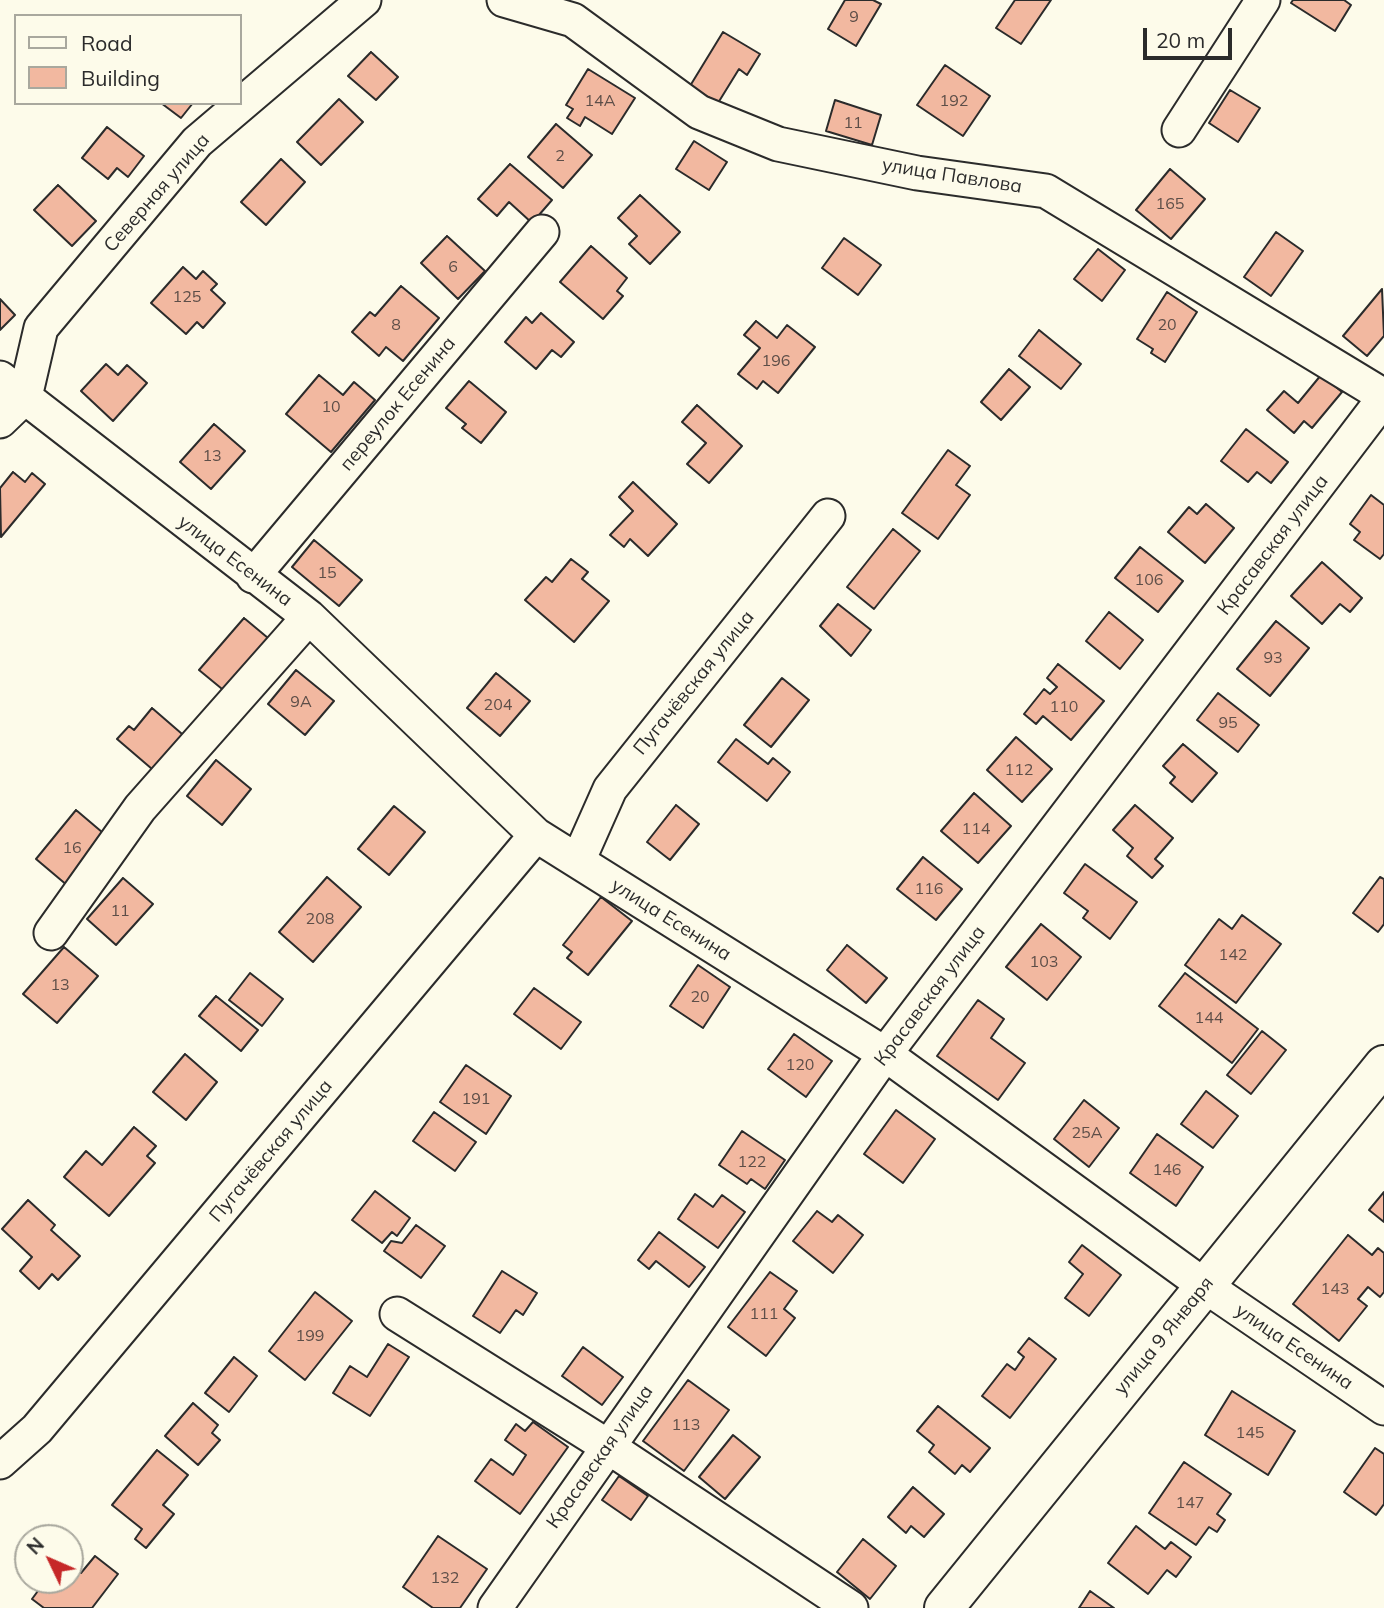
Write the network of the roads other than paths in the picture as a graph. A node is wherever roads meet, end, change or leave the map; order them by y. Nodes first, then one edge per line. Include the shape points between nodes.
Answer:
1 (363, 0) edge
2 (504, 0) edge
3 (1263, 0) edge
4 (242, 104) edge
5 (240, 105) edge
6 (1178, 130) dead end
7 (542, 232) dead end
8 (13, 388) edge
9 (1384, 397) edge
10 (0, 421) edge
11 (828, 516) dead end
12 (253, 576) junction
13 (309, 617) junction
14 (536, 835) junction
15 (578, 861) junction
16 (51, 933) dead end
17 (885, 1054) junction
18 (1384, 1065) edge
19 (1205, 1286) junction
20 (397, 1314) dead end
21 (1384, 1408) edge
22 (607, 1446) junction
23 (0, 1462) edge
24 (495, 1608) edge
25 (851, 1608) edge
26 (944, 1608) edge

1 - 4 street, Северная улица
2 - 9 street, улица Павлова via 573,20 699,112 778,144 917,173 1046,191
3 - 6 street
5 - 8 street, Северная улица via 197,142 41,328
7 - 12 street, переулок Есенина
8 - 10 street
8 - 12 street, улица Есенина
9 - 17 street, Красавская улица
11 - 15 street, Пугачёвская улица via 610,789
12 - 13 street, улица Есенина
13 - 14 street, улица Есенина
13 - 16 street via 140,808
14 - 15 street, улица Есенина
14 - 23 street, Пугачёвская улица via 37,1429
15 - 17 street, улица Есенина
17 - 19 street, улица Есенина
17 - 22 street, Красавская улица
18 - 19 main road, улица 9 Января
19 - 21 street, улица Есенина
19 - 26 main road, улица 9 Января
20 - 22 street
22 - 24 street, Красавская улица
22 - 25 street

